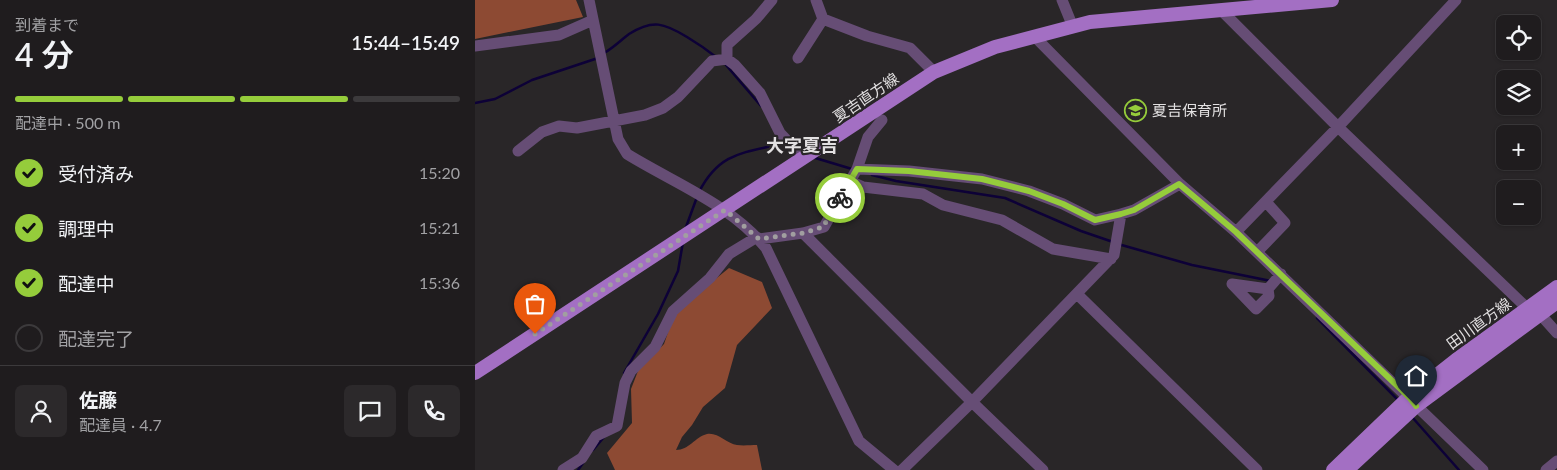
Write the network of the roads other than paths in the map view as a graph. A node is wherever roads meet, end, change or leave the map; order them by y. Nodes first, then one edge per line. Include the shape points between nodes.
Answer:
1 (589, 0) edge
2 (772, 0) edge
3 (816, 0) edge
4 (1062, 0) edge
5 (1332, 0) edge
6 (1456, 0) edge
7 (1221, 10) junction
8 (593, 20) junction
9 (823, 20) junction
10 (1073, 27) junction
11 (1034, 36) junction
12 (475, 46) edge
13 (798, 58) dead end
14 (727, 59) junction
15 (934, 72) junction
16 (614, 120) junction
17 (882, 120) dead end
18 (1339, 126) junction
19 (518, 151) dead end
20 (804, 158) junction
21 (857, 169) junction
22 (850, 181) junction
23 (1179, 184) junction
24 (1266, 202) junction
25 (725, 210) junction
26 (1121, 214) junction
27 (1236, 232) junction
28 (803, 233) junction
29 (758, 238) junction
30 (1257, 252) junction
31 (1111, 258) junction
32 (1281, 274) junction
33 (1557, 287) edge
34 (1268, 289) dead end
35 (1077, 294) junction
36 (1557, 302) edge
37 (1534, 311) junction
38 (1557, 333) edge
39 (475, 373) edge
40 (1412, 401) junction
41 (971, 402) junction
42 (1557, 462) edge
43 (563, 470) edge
44 (894, 470) edge
45 (902, 470) edge
46 (1043, 470) edge
47 (1257, 470) edge
48 (1333, 470) edge
49 (1347, 470) edge
50 (1483, 470) edge
51 (1547, 470) edge

1 - 8 street
2 - 14 street via 727,45
3 - 9 street
4 - 10 street
5 - 7 main road, 夏吉直方線
6 - 18 street
7 - 10 main road, 夏吉直方線 via 1090,22
7 - 18 street
8 - 12 street via 559,35
8 - 16 street
9 - 13 street
9 - 15 street via 910,48
10 - 11 main road, 夏吉直方線
11 - 15 main road, 夏吉直方線 via 995,47
11 - 23 street
14 - 16 street via 712,61 663,108 645,115
14 - 20 street via 759,93 780,133
15 - 20 main road, 夏吉直方線
16 - 19 street via 577,128 559,126 542,132
16 - 25 street via 618,139 627,154
17 - 21 street via 868,137
18 - 24 street
18 - 37 street
20 - 25 main road, 夏吉直方線
21 - 22 street
21 - 26 street via 982,179 1029,191 1095,220
22 - 28 street via 823,227
22 - 31 street via 863,187 923,194 943,205 1002,220 1053,248
23 - 26 street
23 - 27 street
24 - 27 street
24 - 30 street via 1285,224
25 - 29 street
25 - 39 main road, 夏吉直方線
26 - 31 street
27 - 30 street
28 - 29 street
28 - 41 street
29 - 43 street via 729,254 710,278 673,311 655,347 631,371 625,384 617,426 597,436 582,458
29 - 44 street via 766,248 859,441
30 - 32 street
31 - 35 street
32 - 34 street
32 - 40 street
33 - 37 main road, 田川直方線
35 - 41 street
35 - 47 street
36 - 37 main road, 田川直方線
37 - 38 street
37 - 40 main road, 田川直方線 via 1455,360
40 - 48 main road, 田川直方線
40 - 49 main road, 田川直方線
40 - 50 street
41 - 45 street
41 - 46 street
42 - 51 street

